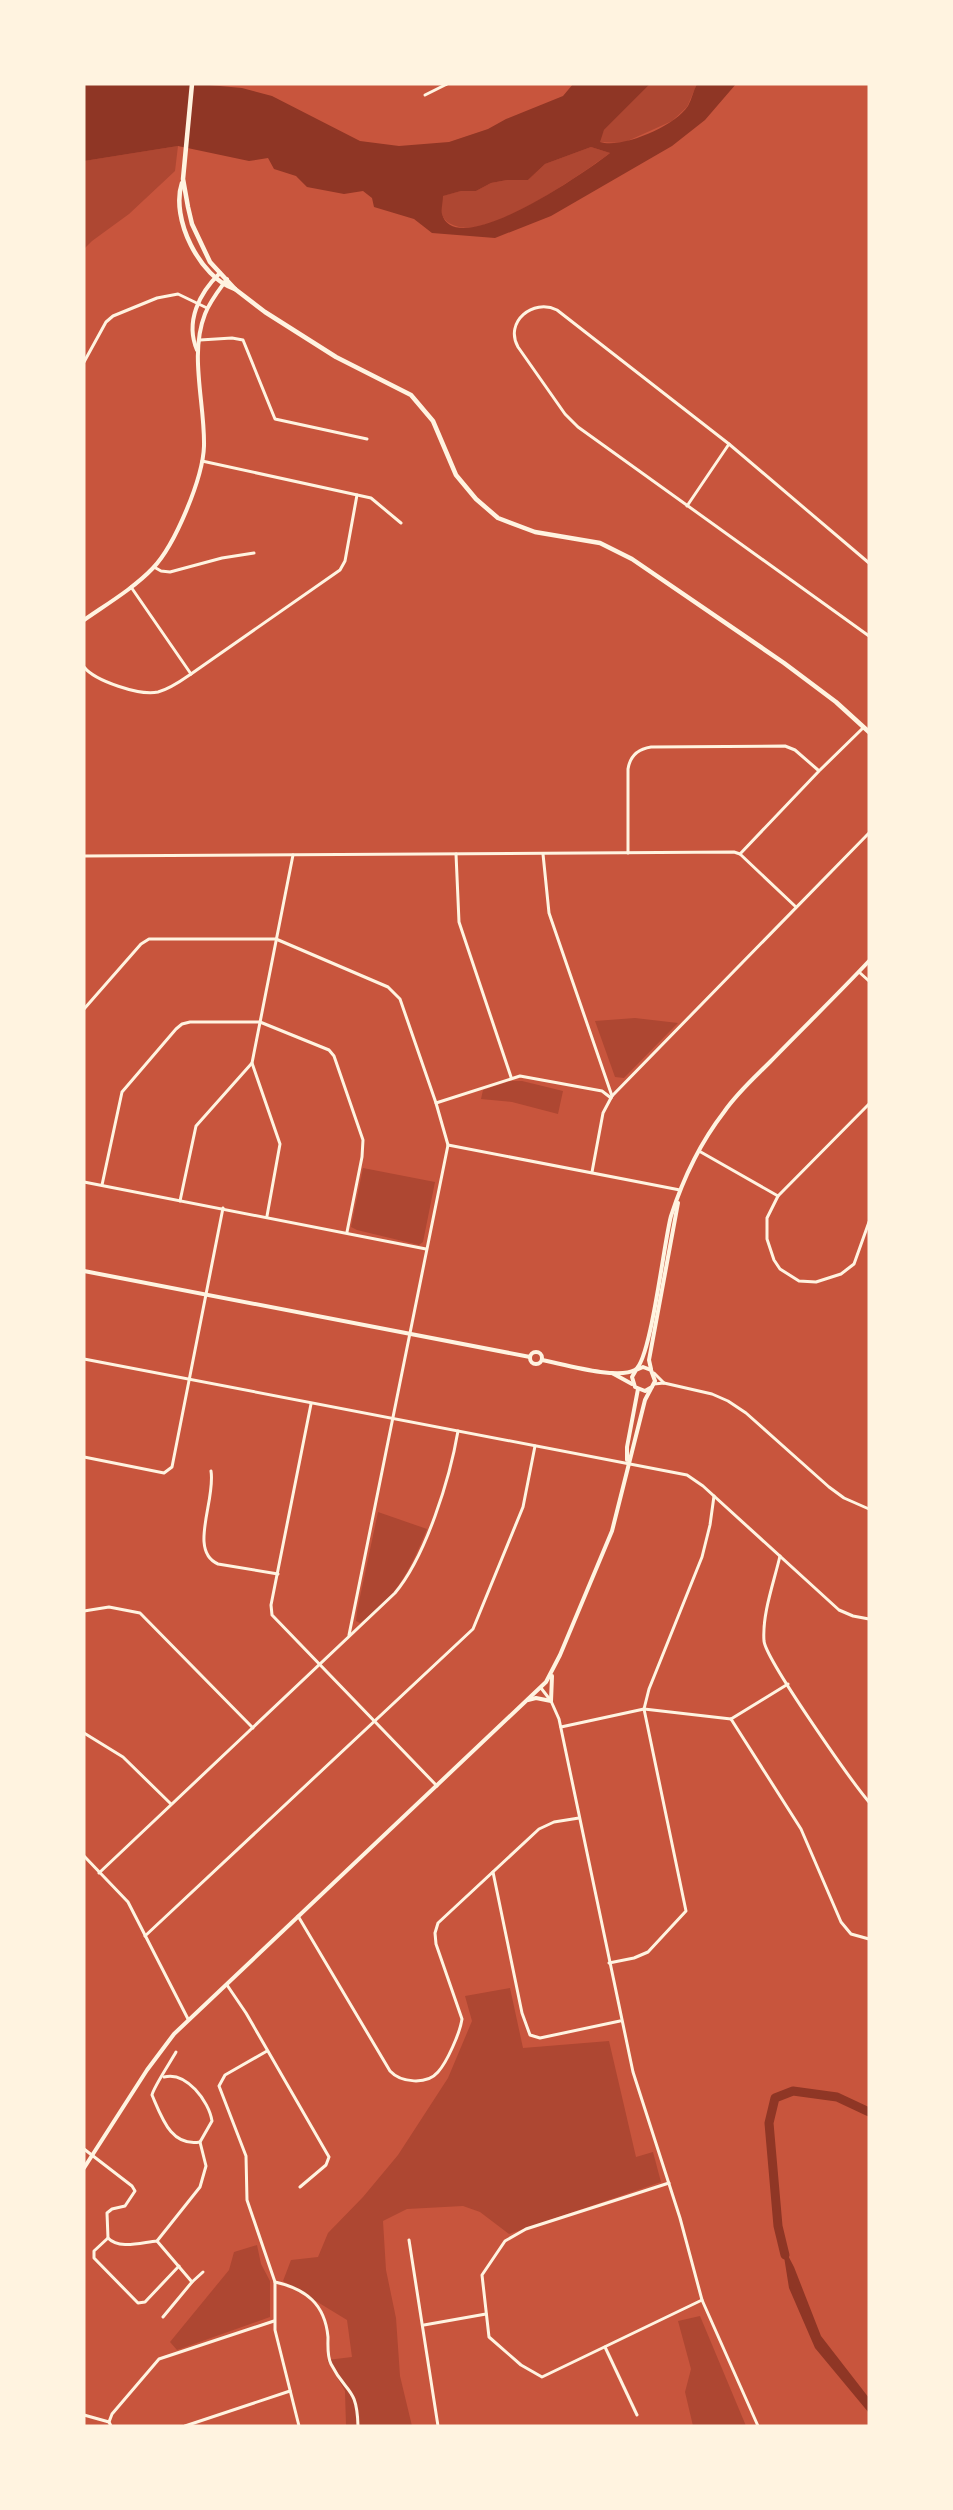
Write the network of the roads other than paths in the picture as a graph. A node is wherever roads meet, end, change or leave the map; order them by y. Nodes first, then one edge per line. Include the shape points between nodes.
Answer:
1 (192, 84) edge
2 (447, 84) edge
3 (425, 95) dead end
4 (183, 179) junction
5 (220, 273) junction
6 (214, 278) junction
7 (227, 279) junction
8 (222, 285) junction
9 (235, 289) junction
10 (197, 303) junction
11 (207, 308) junction
12 (200, 340) junction
13 (198, 352) junction
14 (84, 362) edge
15 (367, 439) dead end
16 (729, 444) junction
17 (202, 461) junction
18 (357, 495) junction
19 (687, 506) junction
20 (401, 523) dead end
21 (254, 553) dead end
22 (869, 563) edge
23 (154, 567) junction
24 (131, 587) junction
25 (84, 620) edge
26 (869, 636) edge
27 (84, 667) edge
28 (191, 674) junction
29 (864, 727) junction
30 (869, 732) edge
31 (819, 771) junction
32 (869, 832) edge
33 (628, 853) junction
34 (456, 854) junction
35 (543, 854) junction
36 (740, 854) junction
37 (293, 855) junction
38 (84, 856) edge
39 (796, 908) junction
40 (276, 939) junction
41 (869, 961) edge
42 (859, 972) junction
43 (869, 981) edge
44 (84, 1009) edge
45 (260, 1022) junction
46 (252, 1063) junction
47 (512, 1077) junction
48 (612, 1097) junction
49 (436, 1103) junction
50 (869, 1104) edge
51 (448, 1145) junction
52 (699, 1150) junction
53 (592, 1172) junction
54 (84, 1182) edge
55 (102, 1185) junction
56 (680, 1190) junction
57 (778, 1196) junction
58 (180, 1201) junction
59 (223, 1208) junction
60 (267, 1216) junction
61 (869, 1222) edge
62 (346, 1232) junction
63 (426, 1249) junction
64 (84, 1271) edge
65 (206, 1295) junction
66 (408, 1334) junction
67 (530, 1357) junction
68 (84, 1359) edge
69 (542, 1360) junction
70 (636, 1370) junction
71 (652, 1371) junction
72 (612, 1373) junction
73 (190, 1380) junction
74 (664, 1383) junction
75 (633, 1384) junction
76 (653, 1386) junction
77 (638, 1389) junction
78 (311, 1404) junction
79 (391, 1418) junction
80 (458, 1431) junction
81 (535, 1446) junction
82 (84, 1457) edge
83 (627, 1463) junction
84 (211, 1471) dead end
85 (714, 1496) junction
86 (869, 1509) edge
87 (780, 1556) junction
88 (278, 1574) junction
89 (84, 1611) edge
90 (869, 1619) edge
91 (349, 1635) junction
92 (319, 1665) junction
93 (552, 1672) junction
94 (788, 1684) junction
95 (541, 1688) junction
96 (527, 1701) junction
97 (551, 1701) junction
98 (644, 1709) junction
99 (731, 1719) junction
100 (374, 1723) junction
101 (560, 1727) junction
102 (253, 1728) junction
103 (84, 1733) edge
104 (436, 1786) junction
105 (869, 1802) edge
106 (171, 1804) junction
107 (579, 1818) junction
108 (84, 1856) edge
109 (493, 1872) junction
110 (99, 1873) junction
111 (298, 1916) junction
112 (145, 1936) junction
113 (869, 1939) edge
114 (609, 1963) junction
115 (226, 1983) junction
116 (189, 2019) junction
117 (620, 2021) junction
118 (267, 2051) junction
119 (176, 2052) dead end
120 (164, 2077) junction
121 (200, 2142) junction
122 (84, 2149) edge
123 (92, 2155) junction
124 (84, 2168) edge
125 (669, 2183) junction
126 (300, 2187) dead end
127 (108, 2238) junction
128 (409, 2240) dead end
129 (157, 2241) junction
130 (179, 2266) junction
131 (203, 2272) dead end
132 (192, 2282) junction
133 (275, 2282) junction
134 (702, 2300) junction
135 (486, 2314) junction
136 (163, 2317) dead end
137 (274, 2321) junction
138 (424, 2325) junction
139 (605, 2348) junction
140 (290, 2391) junction
141 (84, 2415) edge
142 (638, 2415) dead end
143 (110, 2424) edge
144 (185, 2426) edge
145 (299, 2426) edge
146 (357, 2426) edge
147 (438, 2426) edge
148 (758, 2426) edge

1 - 4 main road
2 - 3 street
4 - 5 main road via 192,224 210,262
4 - 6 main road via 178,199 182,220 194,250
5 - 6 street
5 - 7 main road
6 - 8 main road
6 - 10 street
7 - 8 street
7 - 9 main road
8 - 9 main road
8 - 11 street
9 - 29 main road via 336,357 411,394 433,421 456,475 498,518 535,532 600,543 633,559 784,663
10 - 11 street
10 - 13 street via 193,332
10 - 14 street via 178,294 113,316
11 - 12 street
12 - 13 street
12 - 15 street via 243,340 275,419
13 - 17 street
16 - 19 street
16 - 19 street via 555,308 535,307 518,321 513,333 518,347 570,419
16 - 22 street
17 - 18 street
17 - 23 street via 182,517
18 - 20 street via 374,499
18 - 28 street via 340,570
19 - 26 street
21 - 23 street via 170,572
23 - 24 street
24 - 25 street
24 - 28 street
27 - 28 street via 98,677 148,693 162,691
29 - 30 main road
29 - 31 street
31 - 33 street via 785,746 640,750 628,769
31 - 36 street
32 - 39 street
33 - 35 street
33 - 36 street
34 - 35 street
34 - 37 street
34 - 47 street via 459,922
35 - 48 street via 549,913
36 - 39 street
37 - 38 street
37 - 40 street
39 - 48 street
40 - 44 street via 146,940
40 - 45 street
40 - 49 street via 395,992
41 - 42 street
42 - 43 street
42 - 52 street via 738,1095
45 - 46 street
45 - 55 street via 190,1022 176,1029 122,1092
45 - 62 street via 329,1050 334,1056 363,1140
46 - 58 street via 196,1126
46 - 60 street via 280,1144
47 - 48 street via 569,1084
47 - 49 street
48 - 53 street via 602,1118
49 - 51 street
50 - 57 street
51 - 53 street
51 - 63 street
52 - 56 street
52 - 57 street
53 - 56 street
54 - 55 street
55 - 58 street
56 - 70 street via 670,1220 643,1359
56 - 71 street via 649,1360
57 - 61 street via 766,1222 770,1251 780,1269 804,1282 833,1278 849,1269
58 - 59 street
59 - 60 street
59 - 65 street
60 - 62 street
62 - 63 street
63 - 66 street
64 - 65 street
65 - 66 street
65 - 73 street
66 - 67 street
66 - 79 street
67 - 69 street via 534,1363
67 - 69 street via 538,1352
68 - 73 street
69 - 72 street
70 - 71 street via 643,1367
70 - 72 street
70 - 75 street
71 - 74 street
71 - 76 street
72 - 75 street
73 - 78 street
73 - 82 street via 170,1470 164,1473
74 - 76 street
74 - 86 street via 717,1396 736,1406 829,1487
75 - 77 street
76 - 77 street via 645,1391
76 - 83 street via 645,1400
77 - 83 street
78 - 79 street
78 - 88 street
79 - 80 street
79 - 91 street
80 - 81 street
80 - 91 street via 446,1486 406,1579
81 - 83 street
81 - 100 street via 523,1507 476,1624
83 - 85 street via 687,1475
83 - 93 street via 612,1531
84 - 88 street via 213,1485 203,1545 205,1554 219,1564
85 - 87 street
85 - 98 street via 706,1543
87 - 90 street via 839,1610
87 - 94 street via 764,1639
88 - 92 street via 272,1615
89 - 102 street via 109,1607 140,1613
91 - 92 street
92 - 100 street
92 - 102 street
93 - 95 street
93 - 97 street
94 - 99 street
94 - 105 street
95 - 96 street
95 - 97 street
96 - 97 street
96 - 104 street
97 - 101 street
98 - 99 street
98 - 101 street
98 - 114 street via 686,1911 648,1952
99 - 113 street via 801,1829 841,1922 851,1934
100 - 104 street
100 - 112 street
101 - 107 street
102 - 106 street
103 - 106 street via 123,1757
104 - 111 street
106 - 110 street
107 - 109 street via 544,1826
107 - 114 street
108 - 110 street
109 - 111 street via 442,1918 436,1929 436,1944 462,2019 440,2071 424,2079 403,2080 390,2071
109 - 117 street via 530,2035 540,2038
110 - 112 street via 123,1895
111 - 115 street
112 - 116 street
114 - 117 street
115 - 116 street
115 - 118 street
116 - 123 street via 160,2051
117 - 125 street
118 - 126 street via 329,2157 326,2165
118 - 133 street via 225,2075 219,2086 246,2156 247,2200
119 - 120 street
120 - 121 street via 176,2077 190,2085 205,2103 212,2121
120 - 121 street via 153,2088 152,2095 169,2127 182,2142
121 - 129 street via 206,2166 200,2187
122 - 123 street
123 - 124 street
123 - 127 street via 135,2191 125,2206 107,2213
125 - 134 street
125 - 135 street via 511,2236 482,2275
127 - 129 street via 119,2245
127 - 130 street via 94,2251 94,2258 138,2303 145,2302
128 - 138 street
129 - 130 street
130 - 132 street
131 - 132 street
132 - 136 street
133 - 137 street
133 - 146 street via 295,2289 321,2309 330,2362 355,2397
134 - 139 street
134 - 148 street
135 - 138 street
135 - 139 street via 491,2340 539,2377
137 - 140 street
137 - 143 street via 159,2359 115,2409
138 - 147 street
139 - 142 street
140 - 144 street
140 - 145 street
141 - 143 street

